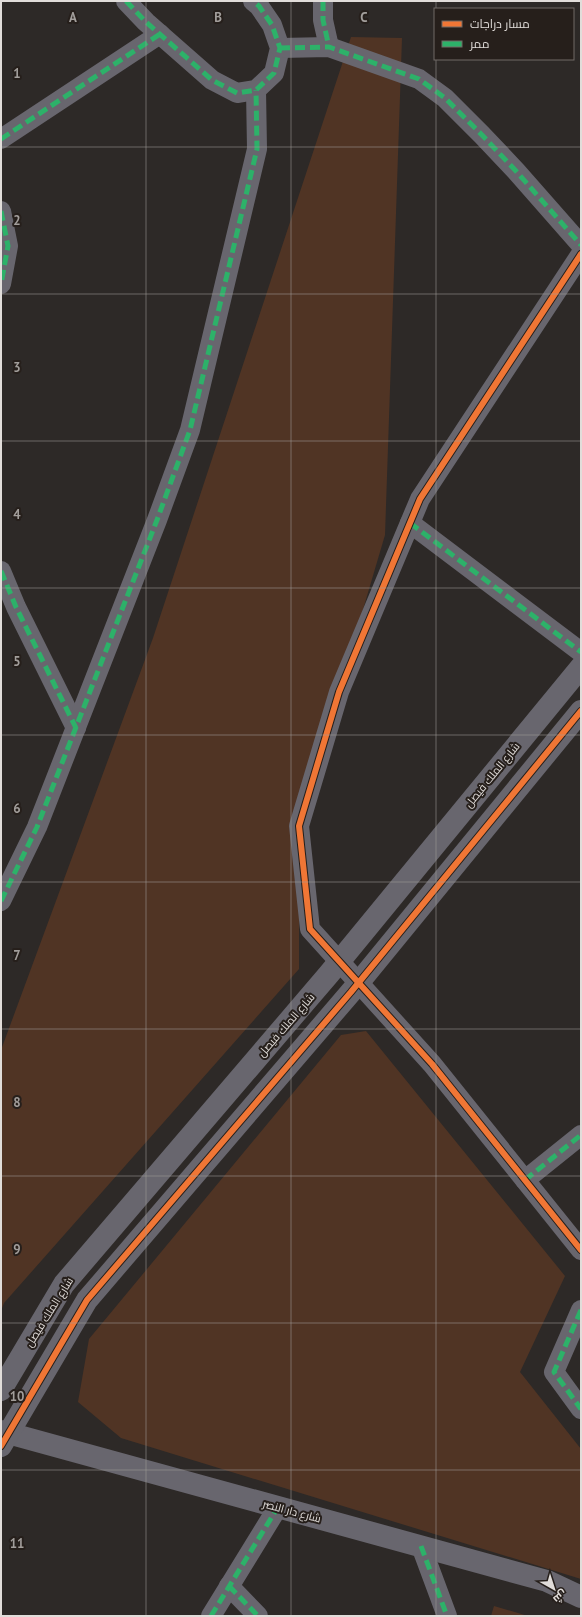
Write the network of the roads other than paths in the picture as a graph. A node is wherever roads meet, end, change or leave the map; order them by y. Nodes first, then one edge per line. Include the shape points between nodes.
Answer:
1 (126, 1) edge
2 (253, 1) edge
3 (323, 1) edge
4 (160, 34) junction
5 (329, 47) junction
6 (280, 48) junction
7 (256, 90) junction
8 (1, 139) edge
9 (1, 211) edge
10 (581, 245) edge
11 (581, 254) edge
12 (1, 284) edge
13 (410, 523) junction
14 (1, 571) edge
15 (581, 652) edge
16 (581, 667) edge
17 (581, 711) edge
18 (76, 728) junction
19 (1, 901) edge
20 (339, 962) junction
21 (358, 983) junction
22 (581, 1135) edge
23 (525, 1180) junction
24 (581, 1250) edge
25 (581, 1310) edge
26 (1, 1390) edge
27 (581, 1409) edge
28 (3, 1437) edge
29 (278, 1507) junction
30 (421, 1546) junction
31 (229, 1586) junction
32 (581, 1597) edge
33 (210, 1616) edge
34 (258, 1616) edge
35 (447, 1616) edge

1 - 4 street
2 - 6 street via 272,25
3 - 5 street via 323,20
4 - 7 street via 212,80 237,93
4 - 8 street
5 - 6 street
5 - 10 street via 419,79 444,98 511,166
6 - 7 street via 274,73
7 - 18 street via 257,149 190,430
9 - 12 street via 8,246
11 - 13 street via 420,499
13 - 15 street
13 - 20 street via 339,692 300,826 310,929
14 - 18 street
16 - 20 street, شارع الملك فيصل
17 - 21 street
18 - 19 street via 37,828
20 - 21 street
20 - 26 street, شارع الملك فيصل via 64,1284
21 - 23 street via 432,1064
21 - 28 street via 87,1300
22 - 23 street
23 - 24 street
25 - 27 street via 554,1372
28 - 29 street, شارع دار النصر
29 - 30 street, شارع دار النصر
29 - 31 street
30 - 32 street, شارع دار النصر via 547,1581
30 - 35 street
31 - 33 street
31 - 34 street

